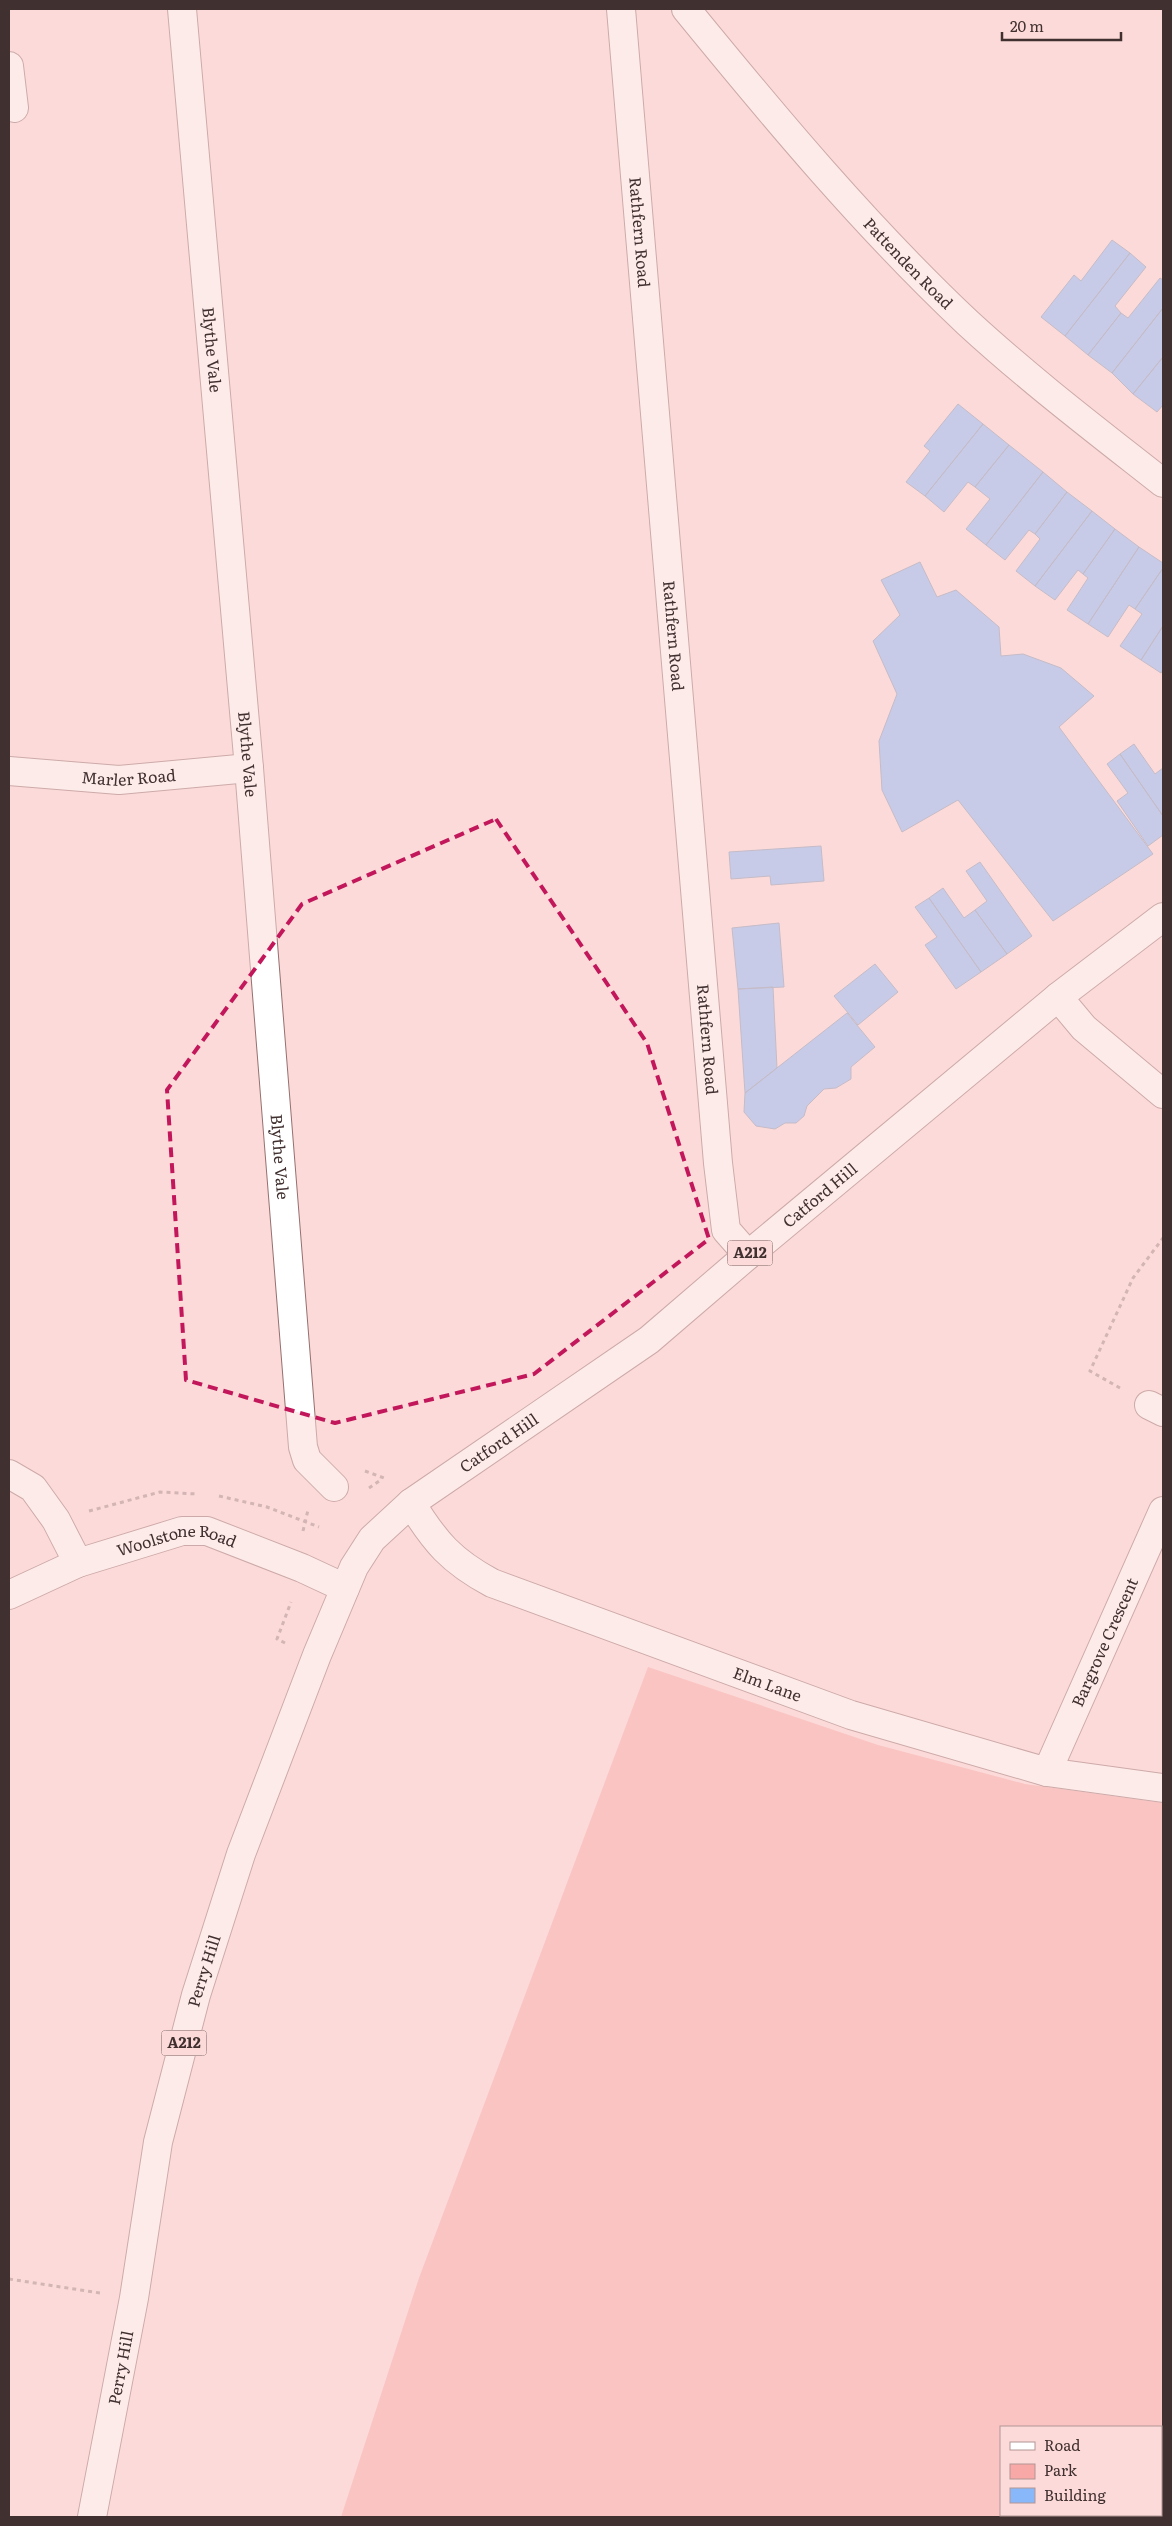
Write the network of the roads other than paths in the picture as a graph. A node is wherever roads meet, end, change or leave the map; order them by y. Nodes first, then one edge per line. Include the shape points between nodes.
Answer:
1 (182, 9) edge
2 (621, 9) edge
3 (686, 9) edge
4 (9, 66) edge
5 (14, 108) dead end
6 (1163, 483) edge
7 (249, 768) junction
8 (9, 771) edge
9 (1163, 917) edge
10 (1058, 997) junction
11 (1163, 1094) edge
12 (748, 1255) junction
13 (9, 1474) edge
14 (334, 1487) dead end
15 (411, 1503) junction
16 (1163, 1511) edge
17 (78, 1562) junction
18 (345, 1588) junction
19 (9, 1595) edge
20 (1048, 1772) junction
21 (1163, 1788) edge
22 (92, 2517) edge

1 - 7 street, Blythe Vale
2 - 12 street, Rathfern Road via 718,1163 726,1230
3 - 6 street, Pattenden Road via 850,205 962,316 1070,409
4 - 5 street
7 - 8 street, Marler Road via 119,780
7 - 14 street, Blythe Vale via 303,1447 308,1460
9 - 10 street, Catford Hill / A212
10 - 11 street via 1084,1028
10 - 12 street, Catford Hill / A212
12 - 15 street, Catford Hill / A212 via 649,1340
13 - 17 street via 33,1488 56,1520
15 - 18 street, Catford Hill / A212 via 366,1547
15 - 20 street, Elm Lane via 429,1532 453,1559 492,1583 851,1715
16 - 20 street, Bargrove Crescent
17 - 18 street, Woolstone Road via 182,1531 206,1531
17 - 19 street, Woolstone Road
18 - 22 street, Perry Hill / A212 via 241,1854 196,1995 158,2142 134,2298
20 - 21 street, Elm Lane

